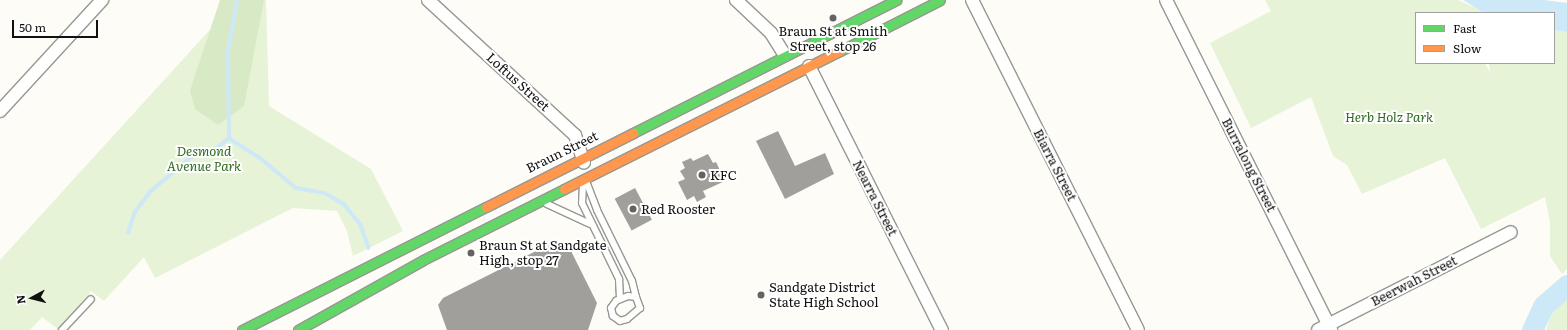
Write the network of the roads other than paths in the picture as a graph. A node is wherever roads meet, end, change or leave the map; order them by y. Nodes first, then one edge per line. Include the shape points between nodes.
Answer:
1 (102, 0) edge
2 (428, 0) edge
3 (736, 0) edge
4 (896, 0) edge
5 (940, 0) edge
6 (972, 0) edge
7 (1166, 0) edge
8 (874, 5) edge
9 (785, 55) junction
10 (809, 66) junction
11 (0, 111) edge
12 (584, 156) junction
13 (584, 178) junction
14 (537, 202) junction
15 (590, 224) junction
16 (1511, 232) dead end
17 (636, 297) junction
18 (91, 299) dead end
19 (620, 300) junction
20 (1326, 328) edge
21 (62, 330) edge
22 (242, 330) edge
23 (298, 330) edge
24 (942, 330) edge
25 (1138, 330) edge

1 - 11 street
2 - 12 street, Loftus Street via 575,135
3 - 9 street via 771,33
4 - 8 highway, Braun Street
5 - 10 highway
6 - 25 street, Biarra Street
7 - 20 street, Burralong Street
8 - 9 highway, Braun Street
9 - 12 highway, Braun Street
10 - 13 highway
10 - 24 street, Nearra Street
12 - 13 street, Loftus Street
12 - 22 highway, Braun Street
13 - 14 highway
13 - 15 lane via 582,203
13 - 17 lane via 632,281
14 - 15 lane via 551,204
14 - 23 highway via 400,272
15 - 19 lane via 619,279
16 - 20 street, Beerwah Street
17 - 19 lane via 628,296
17 - 19 lane via 640,304 638,312 624,321 616,319 611,312 613,304
18 - 21 lane

